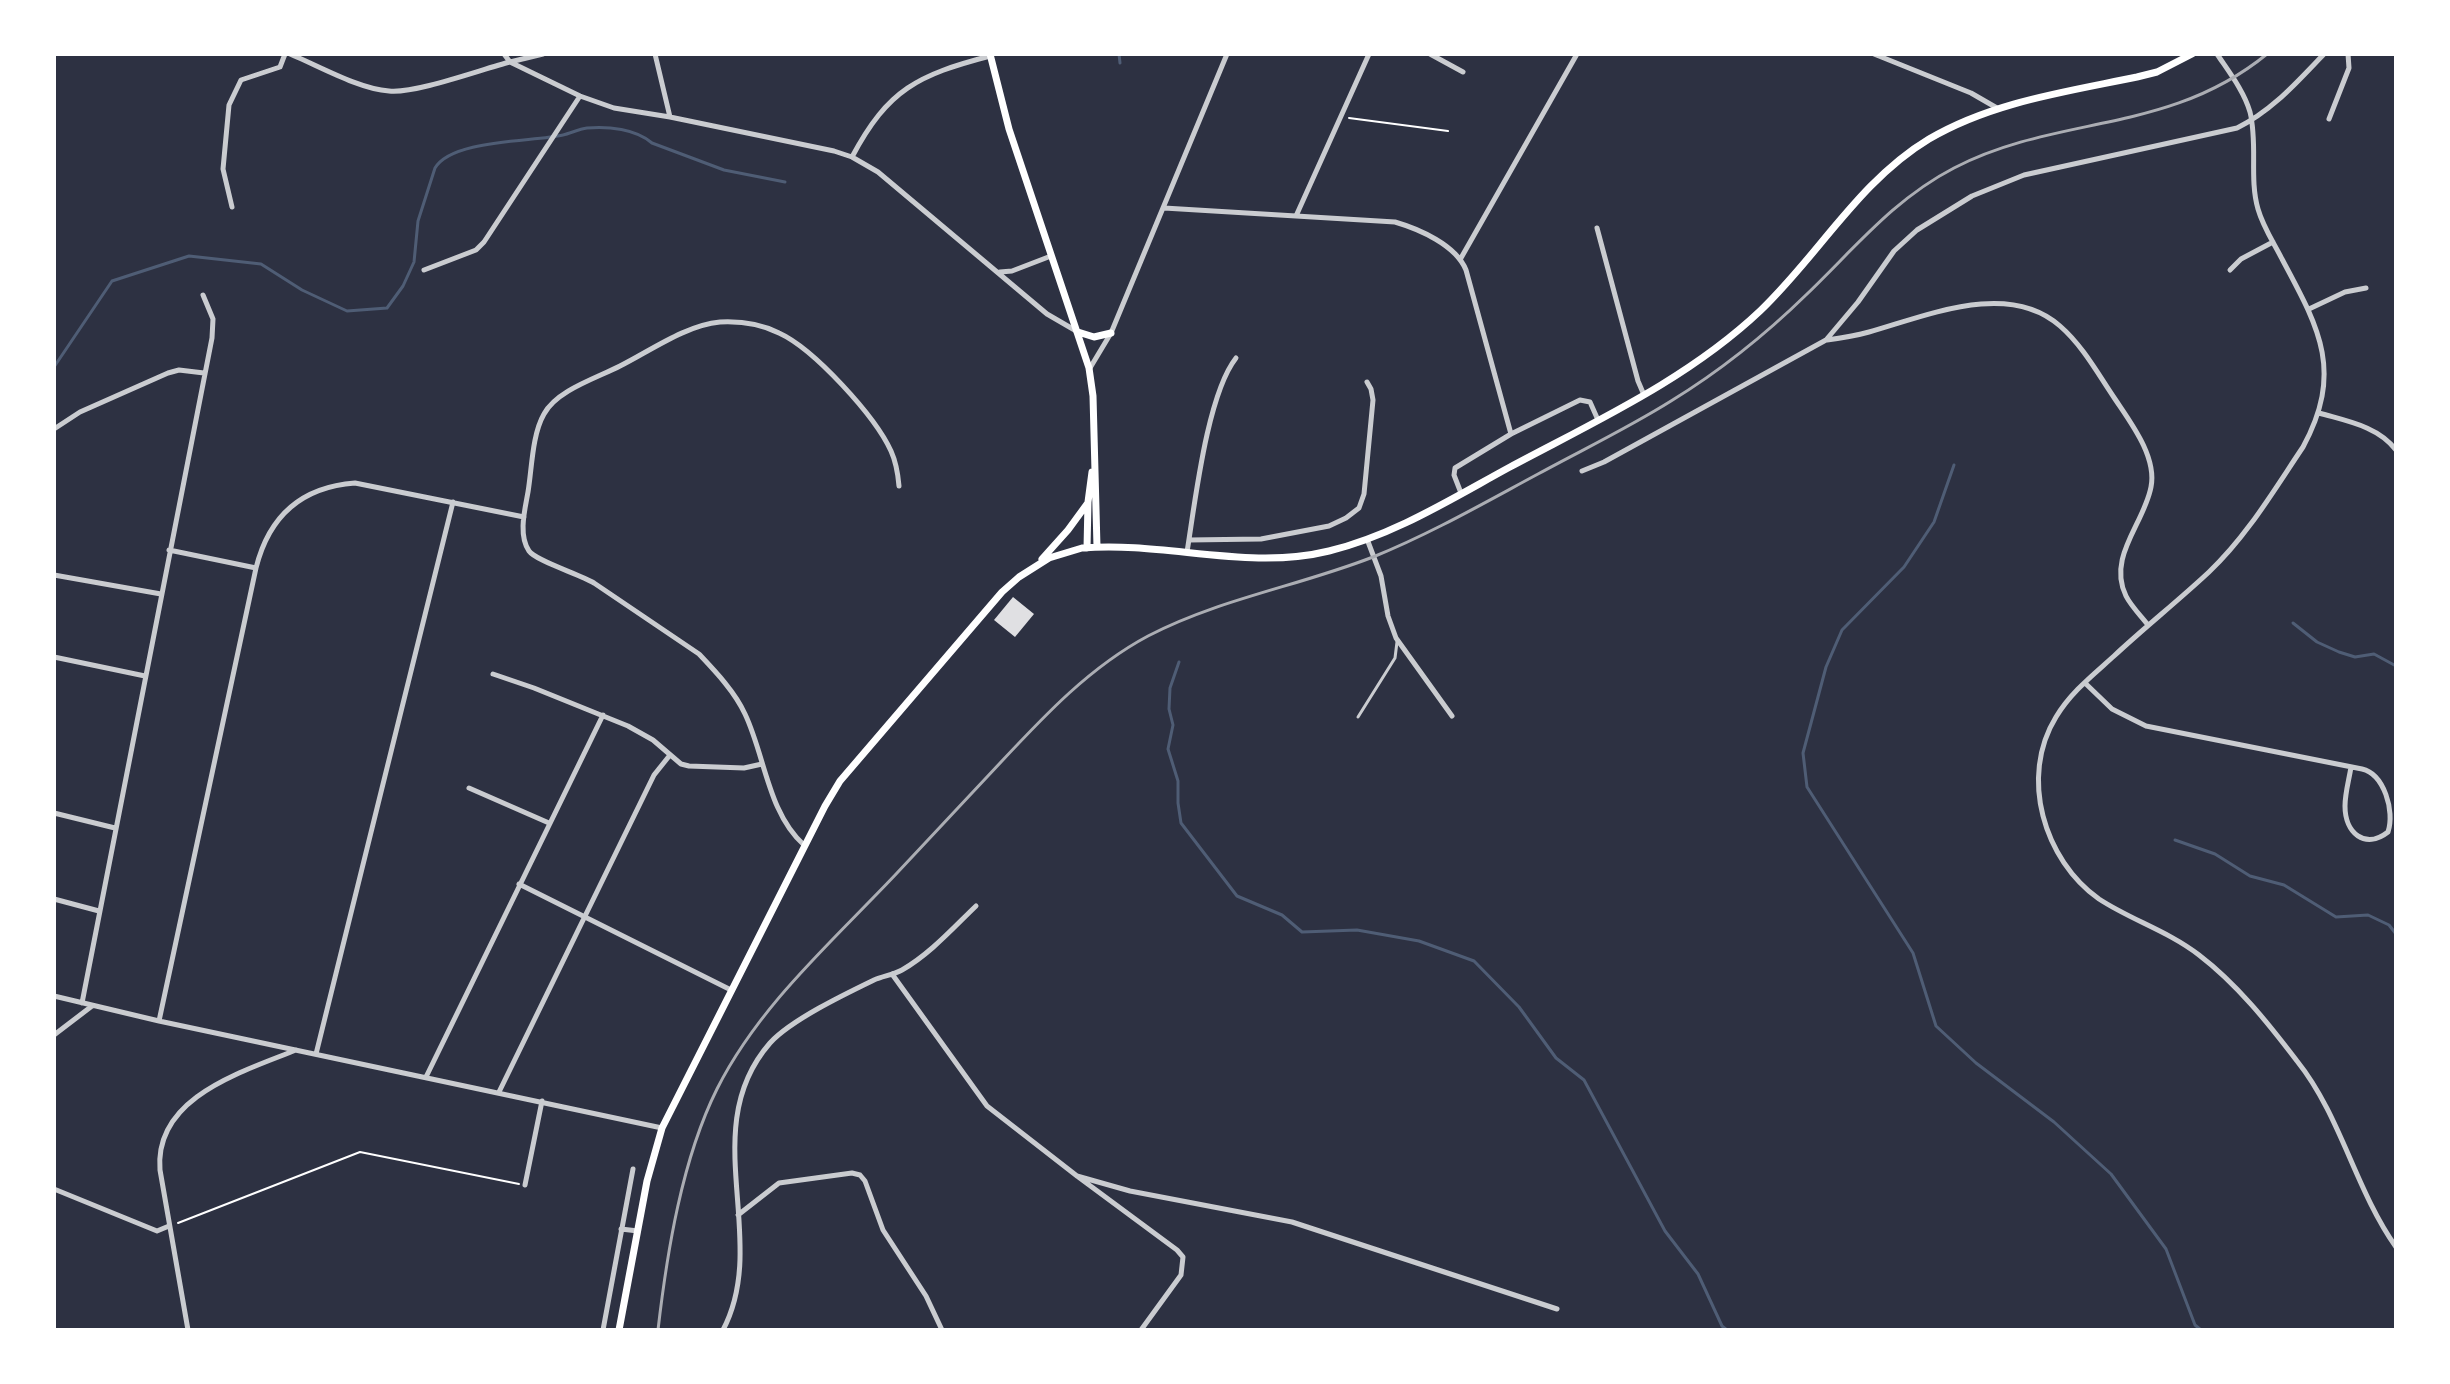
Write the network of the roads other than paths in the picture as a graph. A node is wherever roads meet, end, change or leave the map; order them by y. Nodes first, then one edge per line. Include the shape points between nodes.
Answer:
1 (288, 54) edge
2 (504, 54) edge
3 (543, 54) edge
4 (655, 54) edge
5 (1227, 54) edge
6 (1369, 54) edge
7 (1430, 54) edge
8 (1577, 54) edge
9 (1874, 54) edge
10 (2192, 54) edge
11 (2217, 54) edge
12 (2324, 54) edge
13 (2348, 54) edge
14 (990, 55) edge
15 (510, 62) junction
16 (1463, 72) dead end
17 (580, 96) junction
18 (1997, 108) junction
19 (670, 117) junction
20 (2329, 119) dead end
21 (2251, 121) junction
22 (852, 157) junction
23 (232, 207) dead end
24 (1164, 208) junction
25 (1296, 216) junction
26 (1597, 228) dead end
27 (2273, 242) junction
28 (1052, 256) junction
29 (1461, 258) junction
30 (424, 270) dead end
31 (2230, 270) dead end
32 (997, 271) junction
33 (2366, 288) dead end
34 (203, 295) dead end
35 (2309, 309) junction
36 (1078, 332) junction
37 (1111, 333) junction
38 (1826, 340) junction
39 (1236, 358) dead end
40 (1089, 368) junction
41 (204, 373) junction
42 (1367, 382) dead end
43 (1644, 395) junction
44 (2319, 413) junction
45 (1598, 420) junction
46 (54, 429) edge
47 (1511, 434) junction
48 (2396, 450) edge
49 (1095, 458) junction
50 (1582, 471) dead end
51 (899, 486) dead end
52 (1461, 493) junction
53 (453, 502) junction
54 (1088, 502) junction
55 (524, 517) junction
56 (1367, 539) junction
57 (1189, 540) junction
58 (1097, 547) junction
59 (1087, 548) junction
60 (169, 550) junction
61 (1187, 553) junction
62 (1035, 566) junction
63 (256, 568) junction
64 (54, 575) edge
65 (161, 594) junction
66 (2148, 625) junction
67 (1396, 638) junction
68 (54, 657) edge
69 (493, 674) dead end
70 (145, 676) junction
71 (2084, 682) junction
72 (603, 715) junction
73 (1452, 716) dead end
74 (1358, 717) dead end
75 (670, 755) junction
76 (762, 764) junction
77 (2351, 767) junction
78 (469, 788) dead end
79 (54, 813) edge
80 (549, 823) junction
81 (115, 828) junction
82 (804, 845) junction
83 (519, 884) junction
84 (54, 899) edge
85 (976, 906) dead end
86 (99, 911) junction
87 (584, 916) junction
88 (892, 974) junction
89 (731, 990) junction
90 (54, 996) edge
91 (82, 1003) junction
92 (92, 1005) junction
93 (159, 1021) junction
94 (54, 1035) edge
95 (297, 1050) junction
96 (316, 1054) junction
97 (426, 1077) junction
98 (499, 1092) junction
99 (542, 1101) junction
100 (662, 1128) junction
101 (633, 1169) dead end
102 (1077, 1176) junction
103 (525, 1185) road end
104 (54, 1189) edge
105 (738, 1216) junction
106 (169, 1226) junction
107 (621, 1229) junction
108 (638, 1231) junction
109 (2396, 1247) edge
110 (1557, 1309) dead end
111 (188, 1330) edge
112 (603, 1330) edge
113 (619, 1330) edge
114 (723, 1330) edge
115 (942, 1330) edge
116 (1141, 1330) edge

1 - 15 street via 388,91
1 - 23 street via 280,67 241,80 230,100 223,174
2 - 15 street
3 - 15 street
4 - 19 street
5 - 24 street
6 - 25 street
7 - 16 street
8 - 29 street
9 - 18 street
10 - 18 main road via 2157,72
11 - 21 street via 2244,96
12 - 21 street
13 - 20 street via 2349,68
14 - 22 street via 931,73 904,90 874,119
14 - 28 main road
15 - 17 street
17 - 19 street
17 - 30 street via 476,250
18 - 43 main road via 1928,140 1889,169 1758,313 1711,353
19 - 22 street
21 - 27 street via 2256,202
21 - 38 street via 2216,134 2024,175 1972,196 1894,251
22 - 32 street via 878,172
24 - 25 street
24 - 37 street
25 - 29 street via 1395,222
26 - 43 street
27 - 31 street
27 - 35 street
28 - 32 street
28 - 36 main road
29 - 47 street
32 - 36 street via 1047,314
33 - 35 street
34 - 41 street via 213,319
35 - 44 street via 2325,369
36 - 37 main road via 1094,337
36 - 40 main road
37 - 40 street
38 - 50 street
38 - 66 street via 1975,305 2029,308 2061,327 2117,402 2149,458 2151,487 2120,568 2126,597
39 - 57 street via 1215,406
40 - 49 main road
41 - 46 street via 168,373
41 - 60 street
42 - 57 street via 1373,400 1359,508 1329,526 1261,539
43 - 45 main road
44 - 48 street via 2361,425
44 - 66 street via 2303,447 2229,552
45 - 47 street via 1590,402 1580,400
45 - 52 main road
47 - 52 street via 1455,468
49 - 54 main road
49 - 58 main road
51 - 55 street via 886,440 808,351 761,326 716,322 685,333 552,404 539,429
52 - 56 main road
53 - 55 street
53 - 63 street via 355,483 318,490 284,512 269,533
53 - 96 street
54 - 59 main road
54 - 62 main road
55 - 76 street via 525,543 536,558 594,583 699,654 745,714
56 - 61 main road via 1287,557
56 - 67 street
57 - 61 street
58 - 59 main road
58 - 61 main road
59 - 62 main road
60 - 63 street
60 - 65 street
62 - 82 main road via 978,618 840,781
63 - 93 street
64 - 65 street
65 - 70 street
66 - 71 street
67 - 73 street
67 - 74 lane via 1395,658
68 - 70 street
69 - 72 street
70 - 81 street
71 - 77 street via 2112,709 2146,726
71 - 109 street via 2055,719 2039,766 2042,814 2055,848 2073,875 2098,897 2176,938 2245,997 2314,1084
72 - 75 street via 653,740
72 - 80 street
75 - 76 street via 700,768
75 - 87 street via 654,775
76 - 82 street via 787,825
77 - 77 street via 2345,812 2359,837 2375,839 2388,832 2391,823 2381,783 2373,773
78 - 80 street
79 - 81 street
80 - 83 street
81 - 86 street
82 - 89 main road
83 - 87 street
83 - 97 street
84 - 86 street
85 - 88 street via 933,947
86 - 91 street
87 - 89 street
87 - 98 street
88 - 102 street via 980,1098
88 - 105 street via 798,1020 757,1062 736,1112
89 - 100 main road
90 - 91 street
91 - 92 street
92 - 93 street
92 - 94 street
93 - 95 street
95 - 96 street
95 - 106 street via 209,1087 174,1121 159,1154
96 - 97 street
97 - 98 street
98 - 99 street
99 - 100 street
99 - 103 street
100 - 108 main road
101 - 107 street
102 - 110 street via 1292,1222
102 - 116 street via 1183,1257 1181,1275
104 - 106 street via 157,1231
105 - 114 street via 738,1289
105 - 115 street via 785,1181 860,1175 883,1230
106 - 111 street
107 - 108 street
107 - 112 street
108 - 113 main road

